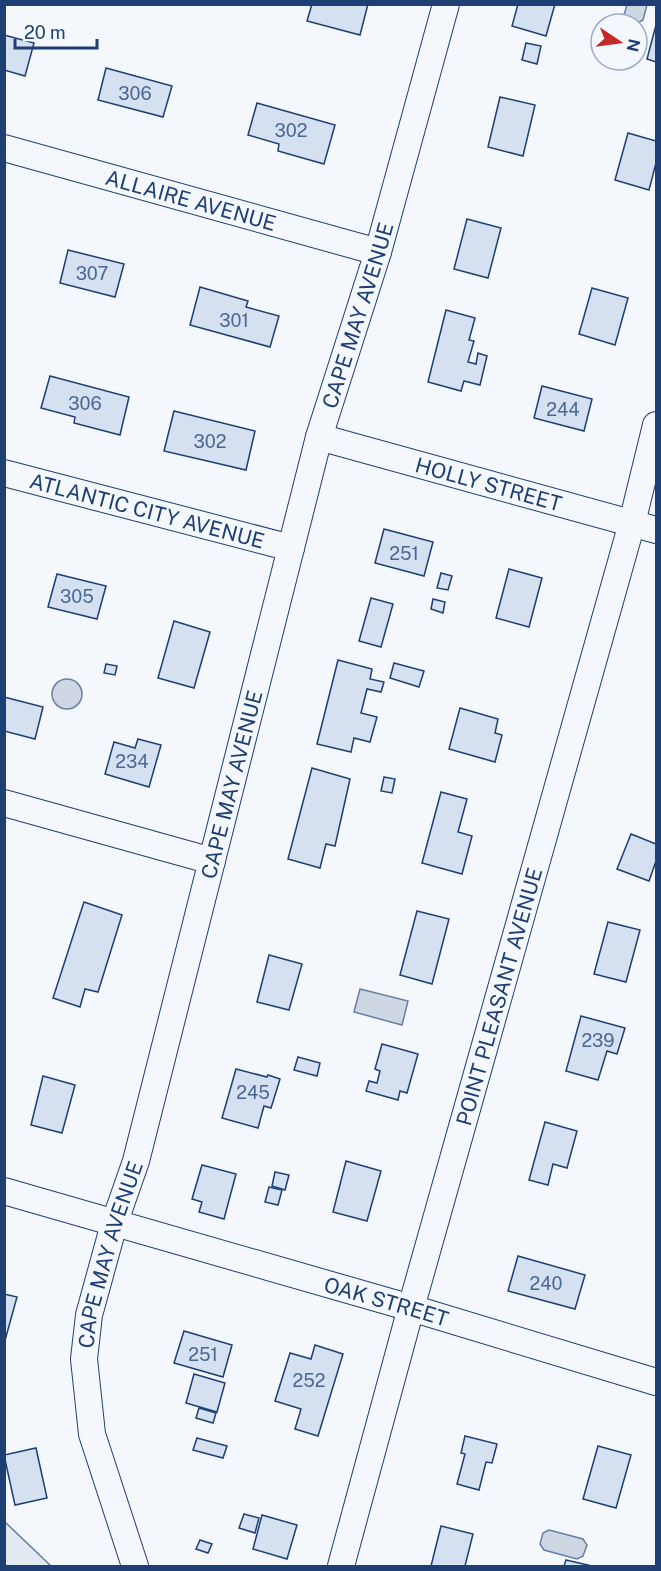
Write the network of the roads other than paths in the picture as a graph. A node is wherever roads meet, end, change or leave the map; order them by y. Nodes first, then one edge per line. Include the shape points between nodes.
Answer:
1 (446, 4) edge
2 (4, 148) edge
3 (378, 252) junction
4 (657, 425) edge
5 (319, 437) junction
6 (4, 473) edge
7 (632, 523) junction
8 (657, 530) edge
9 (291, 548) junction
10 (4, 803) edge
11 (212, 861) junction
12 (4, 1191) edge
13 (114, 1224) junction
14 (411, 1308) junction
15 (657, 1382) edge
16 (135, 1566) edge
17 (341, 1566) edge

1 - 3 street, CAPE MAY AVENUE
2 - 3 street, ALLAIRE AVENUE
3 - 5 street, CAPE MAY AVENUE
4 - 7 street, POINT PLEASANT AVENUE
5 - 7 street, HOLLY STREET
5 - 9 street, CAPE MAY AVENUE
6 - 9 street, ATLANTIC CITY AVENUE
7 - 8 street, HOLLY STREET
7 - 14 street, POINT PLEASANT AVENUE
9 - 11 street, CAPE MAY AVENUE
10 - 11 street
11 - 13 street, CAPE MAY AVENUE via 136,1161
12 - 13 street, OAK STREET
13 - 14 street, OAK STREET
13 - 16 street, CAPE MAY AVENUE via 89,1315 84,1359 92,1434
14 - 15 street, OAK STREET
14 - 17 street, POINT PLEASANT AVENUE

